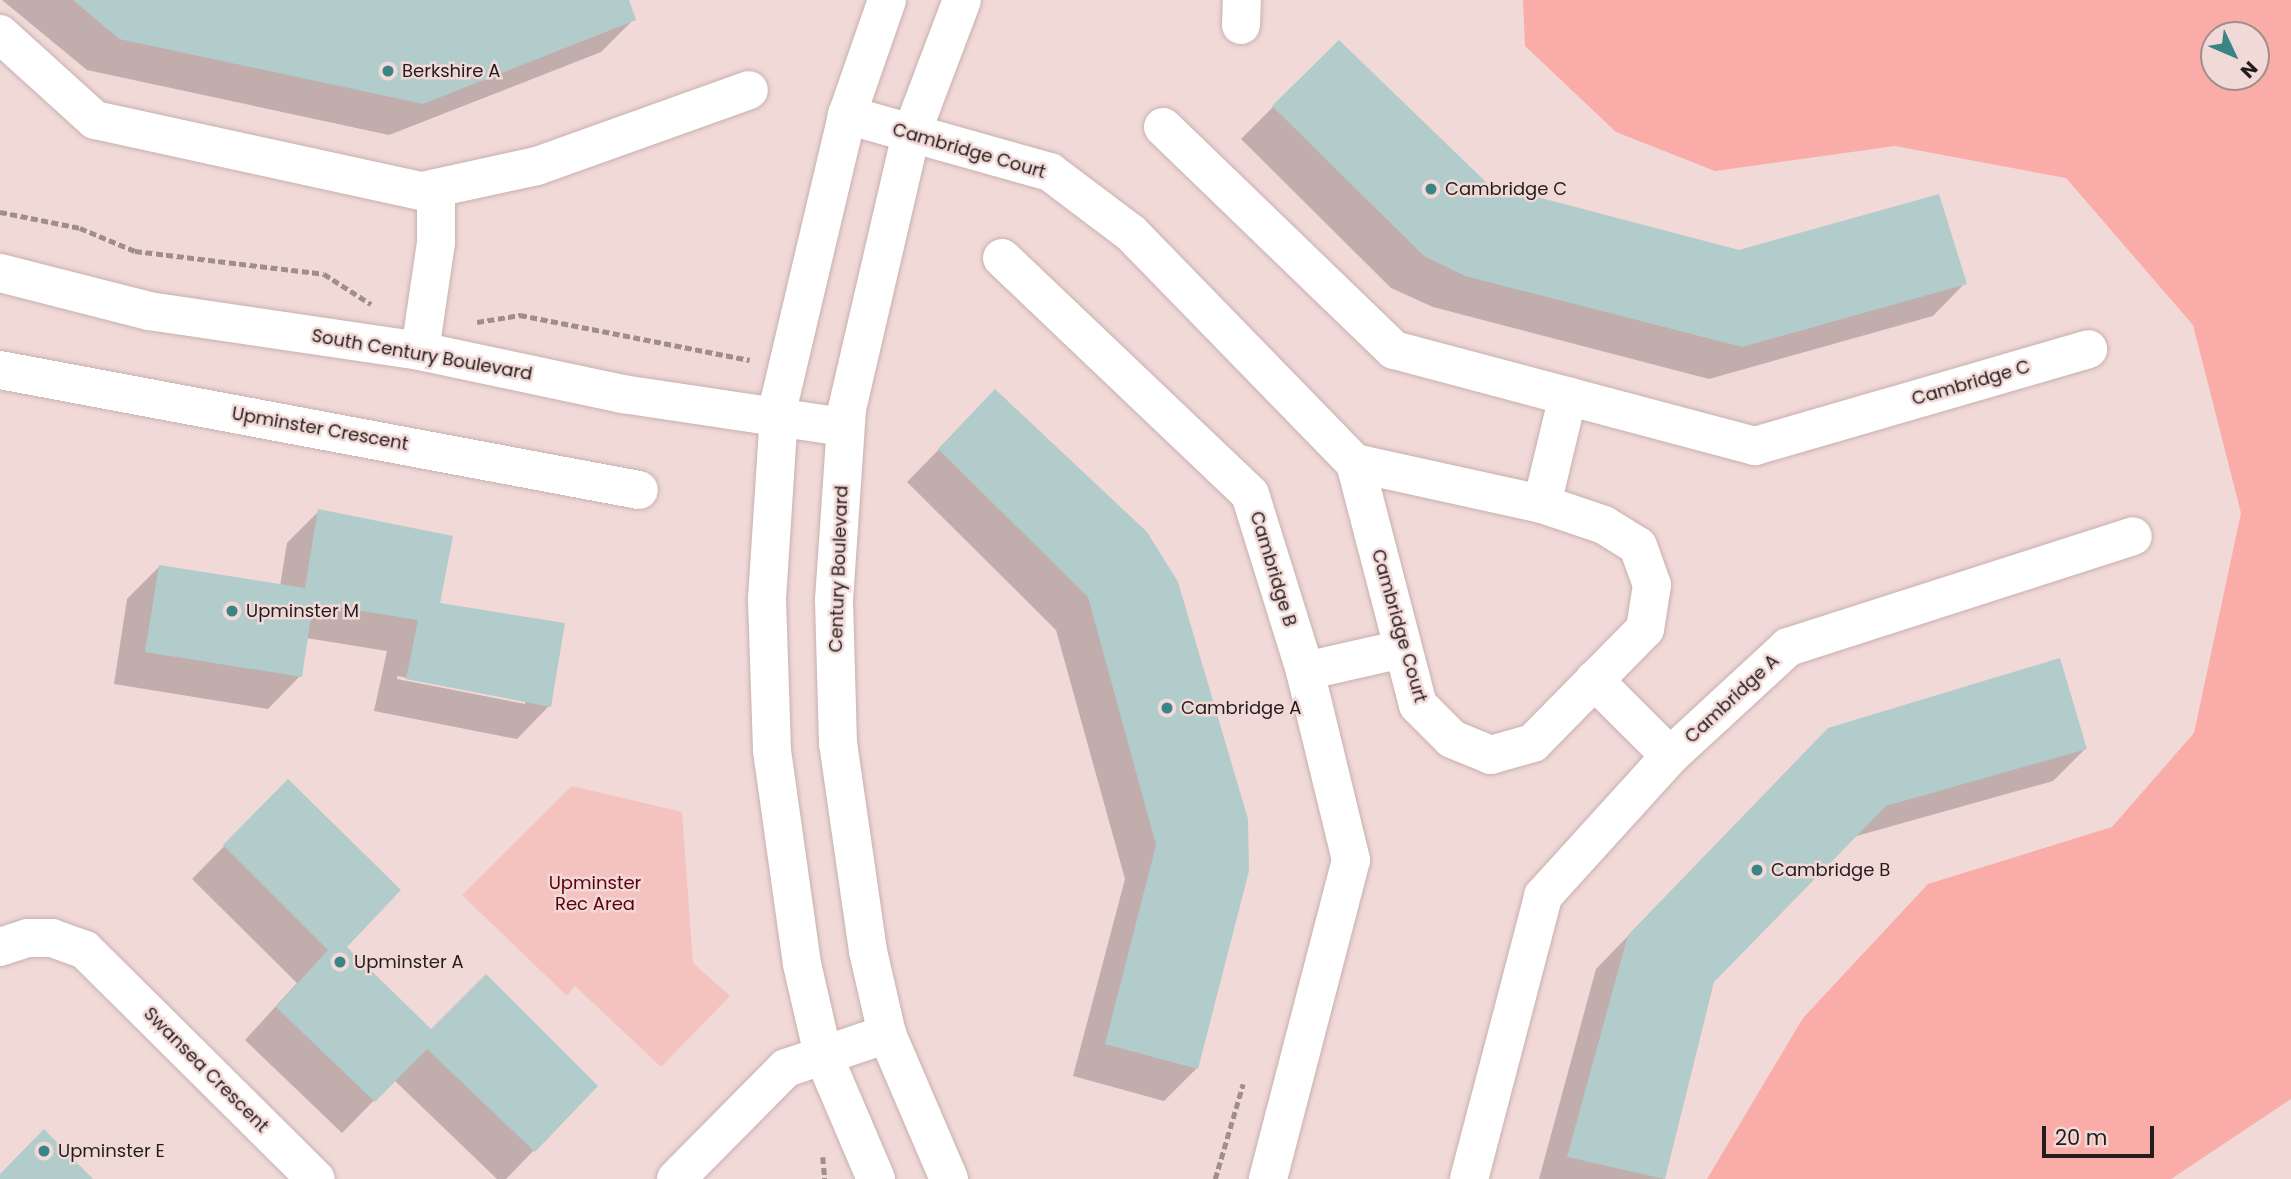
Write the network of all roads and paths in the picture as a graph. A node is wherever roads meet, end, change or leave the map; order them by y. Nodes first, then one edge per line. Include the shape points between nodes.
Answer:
1 (887, 0) edge
2 (962, 0) edge
3 (0, 34) edge
4 (749, 90) dead end
5 (847, 116) junction
6 (1163, 127) dead end
7 (911, 135) junction
8 (436, 188) junction
9 (0, 212) edge
10 (1002, 258) dead end
11 (0, 273) edge
12 (377, 307) dead end
13 (464, 324) dead end
14 (2088, 349) dead end
15 (420, 351) junction
16 (750, 360) dead end
17 (0, 370) edge
18 (1568, 397) junction
19 (779, 419) junction
20 (845, 427) junction
21 (1355, 463) junction
22 (639, 490) dead end
23 (1542, 504) junction
24 (2133, 536) dead end
25 (1403, 649) junction
26 (1305, 671) junction
27 (1594, 680) junction
28 (1670, 757) junction
29 (0, 947) edge
30 (887, 1034) junction
31 (823, 1055) junction
32 (1243, 1084) dead end
33 (316, 1179) edge
34 (676, 1179) edge
35 (876, 1179) edge
36 (949, 1179) edge
37 (1215, 1179) edge
38 (1268, 1179) edge
39 (1469, 1179) edge

1 - 5 street
2 - 7 street, Century Boulevard
3 - 8 street via 95,120 422,191
4 - 8 street via 537,166
5 - 7 street, Cambridge Court
5 - 19 street
6 - 18 street, Cambridge C via 1394,350
7 - 20 street, Century Boulevard
7 - 21 street, Cambridge Court via 1050,172 1131,233
8 - 15 street via 436,242
9 - 12 path via 80,228 135,251 324,274
10 - 26 street, Cambridge B via 1250,494
11 - 15 street, South Century Boulevard via 149,311
13 - 16 path via 520,314
14 - 18 street, Cambridge C via 1755,446
15 - 19 street, South Century Boulevard via 623,394
17 - 22 street, Upminster Crescent
18 - 23 street
19 - 20 street, South Century Boulevard
19 - 31 street via 767,599 772,750 802,964
20 - 30 street, Century Boulevard via 834,600 838,744 868,951
21 - 23 street, Cambridge Court
21 - 25 street, Cambridge Court
23 - 27 street, Cambridge Court via 1604,524 1638,546 1652,585 1645,629
24 - 28 street, Cambridge A via 1788,647
25 - 26 street
25 - 27 street, Cambridge Court via 1418,705 1452,739 1490,755 1533,743
26 - 38 street, Cambridge B via 1351,860
27 - 28 street
28 - 39 street, Cambridge A via 1543,896
29 - 33 street, Swansea Crescent via 28,938 52,938 85,950
30 - 31 street
30 - 36 street, Century Boulevard
31 - 34 street via 786,1068
31 - 35 street
32 - 37 path

